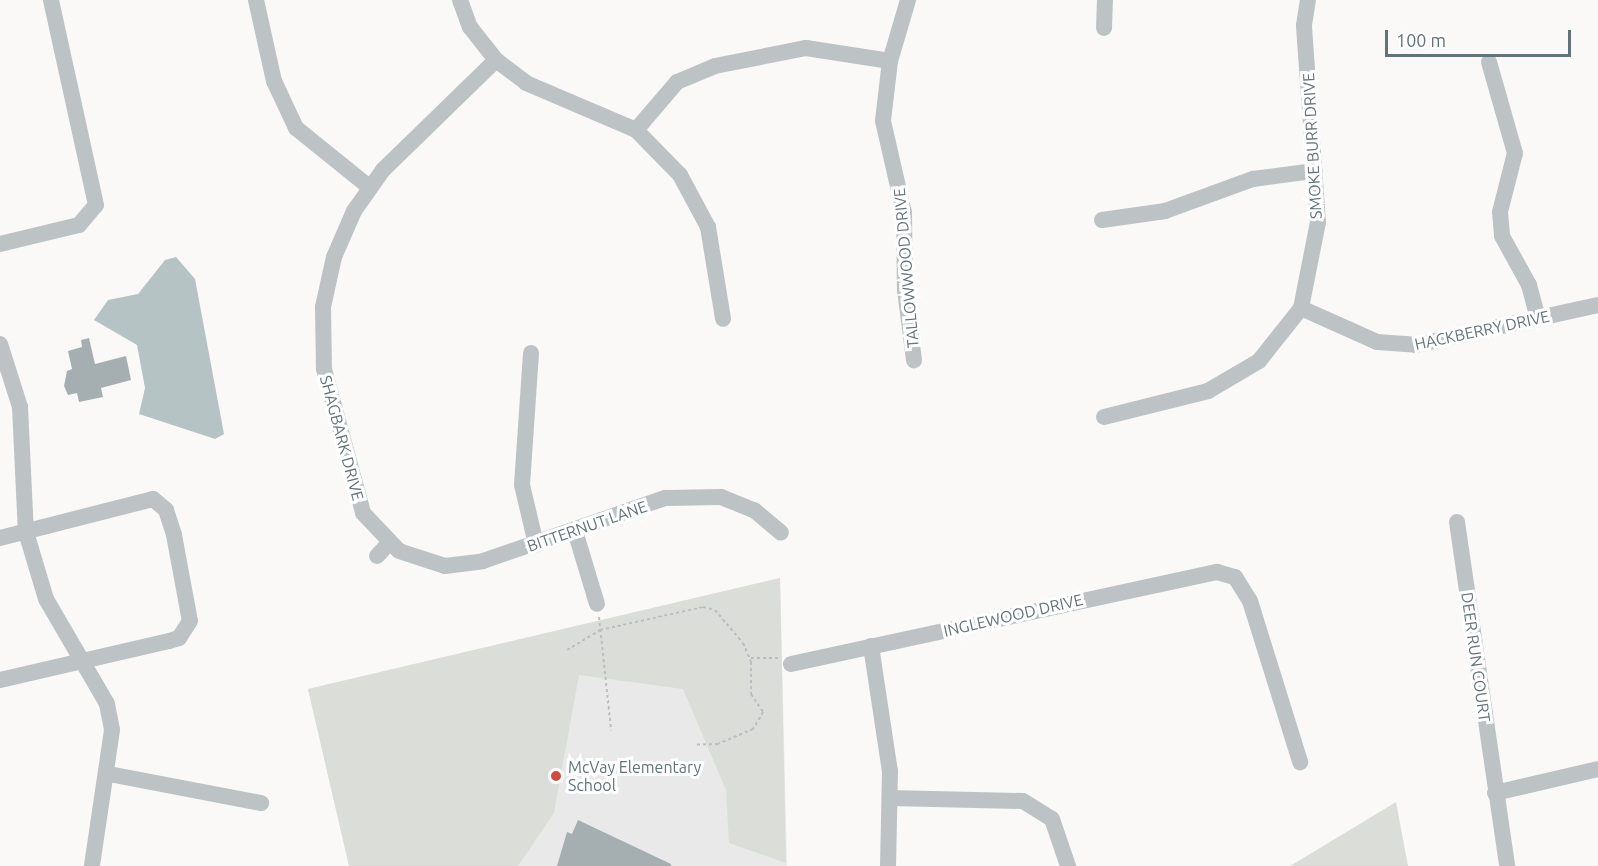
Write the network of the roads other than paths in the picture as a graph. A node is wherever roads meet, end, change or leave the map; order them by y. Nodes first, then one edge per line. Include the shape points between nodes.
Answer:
1 (51, 0) edge
2 (256, 0) edge
3 (460, 0) edge
4 (908, 0) edge
5 (1105, 0) edge
6 (1308, 0) edge
7 (1104, 28) dead end
8 (496, 60) junction
9 (890, 61) junction
10 (1489, 62) dead end
11 (636, 130) junction
12 (1314, 171) junction
13 (369, 187) junction
14 (1102, 220) dead end
15 (0, 244) edge
16 (1598, 305) edge
17 (1301, 308) junction
18 (723, 319) dead end
19 (1538, 319) junction
20 (0, 344) edge
21 (531, 353) dead end
22 (914, 360) dead end
23 (17, 392) junction
24 (0, 396) edge
25 (1104, 417) dead end
26 (1457, 522) dead end
27 (575, 531) junction
28 (26, 532) junction
29 (781, 532) dead end
30 (0, 538) edge
31 (389, 543) junction
32 (536, 544) junction
33 (377, 556) dead end
34 (597, 604) road end
35 (871, 646) junction
36 (83, 660) junction
37 (791, 664) road end
38 (0, 680) edge
39 (1300, 762) dead end
40 (1598, 769) edge
41 (109, 774) junction
42 (1495, 793) junction
43 (890, 798) junction
44 (261, 803) dead end
45 (92, 866) edge
46 (888, 866) edge
47 (1068, 866) edge
48 (1507, 866) edge

1 - 15 street via 94,193 92,216 79,225
2 - 13 street via 274,81 296,128
3 - 8 street via 470,27
4 - 9 street, TALLOWWOOD DRIVE
5 - 7 street
6 - 12 street, SMOKE BURR DRIVE via 1304,25
8 - 11 street via 526,83
8 - 13 street, SHAGBARK DRIVE
9 - 11 street via 806,48 715,66 677,82
9 - 22 street, TALLOWWOOD DRIVE via 883,121 904,213 905,290
10 - 19 street via 1515,153 1500,212 1502,236 1528,285
11 - 18 street via 693,194 717,262
12 - 14 street via 1252,179 1165,211
12 - 17 street, SMOKE BURR DRIVE via 1318,222
13 - 31 street, SHAGBARK DRIVE via 334,257 323,307 322,348 353,491 363,513
16 - 19 street, HACKBERRY DRIVE
17 - 19 street, HACKBERRY DRIVE via 1377,342 1416,345
17 - 25 street, SMOKE BURR DRIVE via 1259,361 1208,391
20 - 23 street
21 - 32 street via 522,485
23 - 24 street
23 - 28 street via 24,438
26 - 42 street, DEER RUN COURT
27 - 29 street, BITTERNUT LANE via 665,498 721,497 754,510
27 - 32 street, BITTERNUT LANE
27 - 34 street
28 - 30 street
28 - 36 street via 46,599
28 - 36 street via 144,499 166,510 189,611 187,630 170,641
31 - 32 street, BITTERNUT LANE via 421,561 445,566
31 - 33 street
35 - 37 street, INGLEWOOD DRIVE
35 - 39 street, INGLEWOOD DRIVE via 1198,573 1235,578 1252,606
35 - 43 street via 884,712
36 - 38 street
36 - 41 street via 107,704 112,730
40 - 42 street
41 - 44 street
41 - 45 street
42 - 48 street, DEER RUN COURT
43 - 46 street
43 - 47 street via 1023,801 1052,819

